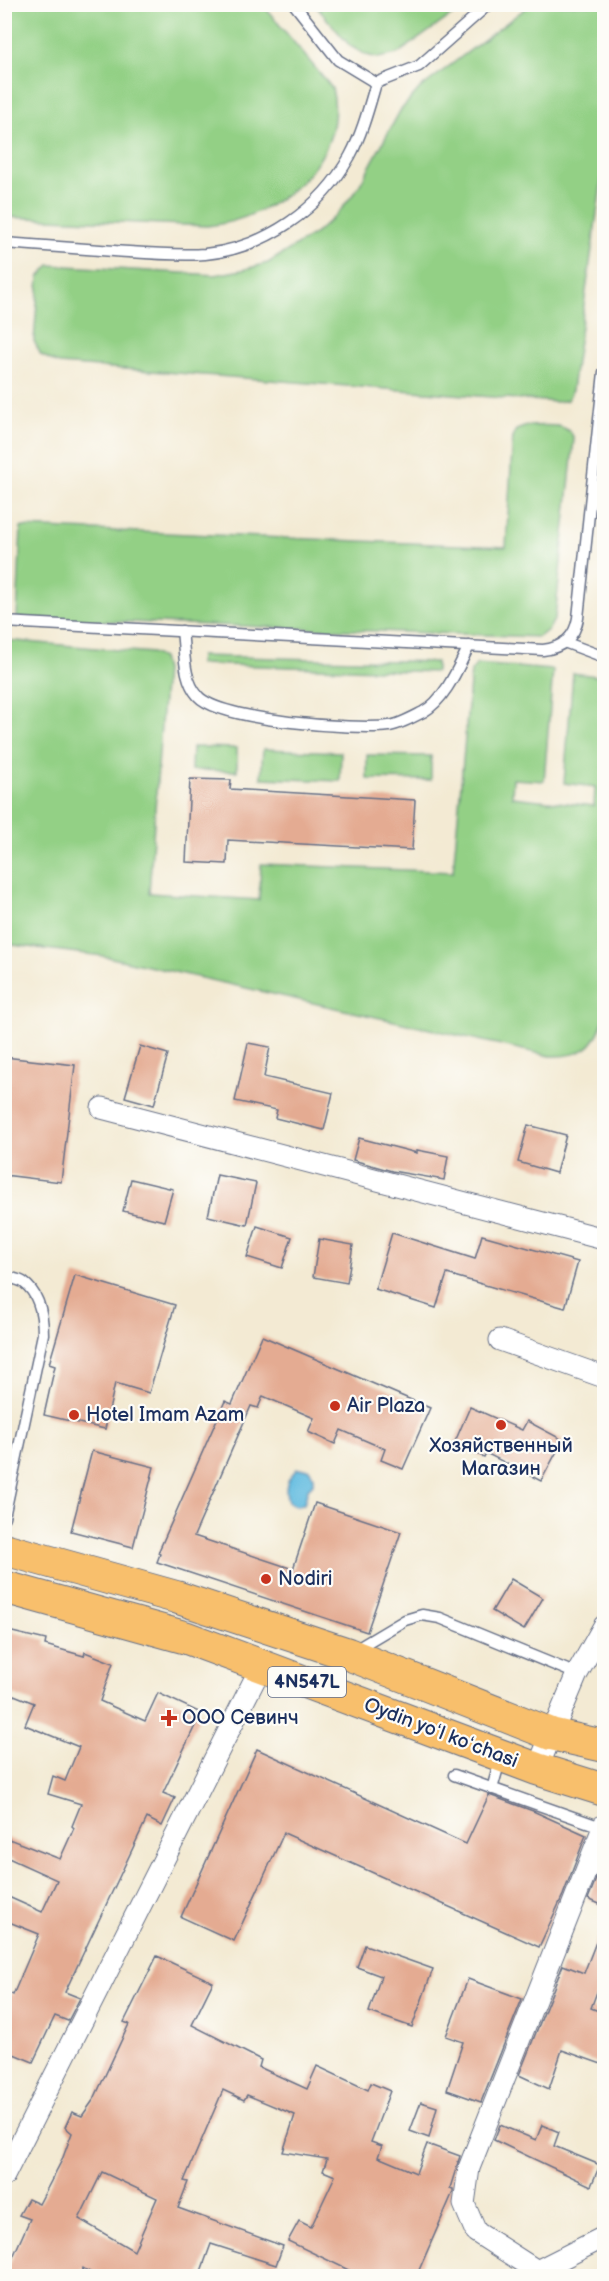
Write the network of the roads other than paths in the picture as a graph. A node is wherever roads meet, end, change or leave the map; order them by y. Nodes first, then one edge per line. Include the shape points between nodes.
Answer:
1 (294, 4) edge
2 (489, 4) edge
3 (376, 83) junction
4 (4, 243) edge
5 (604, 372) edge
6 (4, 622) edge
7 (182, 631) junction
8 (564, 642) junction
9 (469, 646) junction
10 (604, 657) edge
11 (102, 1108) dead end
12 (604, 1239) edge
13 (4, 1276) edge
14 (500, 1340) dead end
15 (604, 1377) edge
16 (4, 1517) edge
17 (4, 1549) edge
18 (4, 1587) edge
19 (604, 1626) edge
20 (348, 1654) junction
21 (262, 1665) junction
22 (577, 1674) junction
23 (551, 1734) junction
24 (604, 1746) edge
25 (502, 1755) junction
26 (537, 1769) junction
27 (454, 1775) dead end
28 (492, 1789) junction
29 (604, 1790) edge
30 (604, 1826) edge
31 (4, 2176) edge
32 (604, 2237) edge
33 (532, 2274) edge

1 - 3 lane via 338,60
2 - 3 lane via 419,66
3 - 4 lane via 350,156 328,188 301,215 272,234 240,247 206,254
5 - 8 lane via 578,618 574,631
6 - 7 lane
7 - 9 lane
7 - 9 lane via 188,683 200,699 232,713 303,724 391,726 425,711 450,685
8 - 9 lane via 543,650
8 - 10 lane
11 - 12 street
13 - 16 lane via 22,1281 36,1295 44,1334
14 - 15 street
17 - 20 main road, Oydin yoʻl koʻchasi / 4N547L via 176,1597
18 - 21 main road, Oydin yoʻl koʻchasi / 4N547L via 187,1638
19 - 22 street
20 - 22 lane via 405,1620 422,1615 440,1618
20 - 23 main road, Oydin yoʻl koʻchasi / 4N547L
21 - 25 main road, Oydin yoʻl koʻchasi / 4N547L
21 - 31 street
22 - 23 street
23 - 24 main road, Oydin yoʻl koʻchasi / 4N547L
23 - 26 street
25 - 26 main road, Oydin yoʻl koʻchasi / 4N547L
25 - 28 lane
26 - 29 main road, Oydin yoʻl koʻchasi / 4N547L
27 - 28 lane
28 - 30 lane
30 - 33 street via 469,2168 464,2204 476,2232
32 - 33 street

